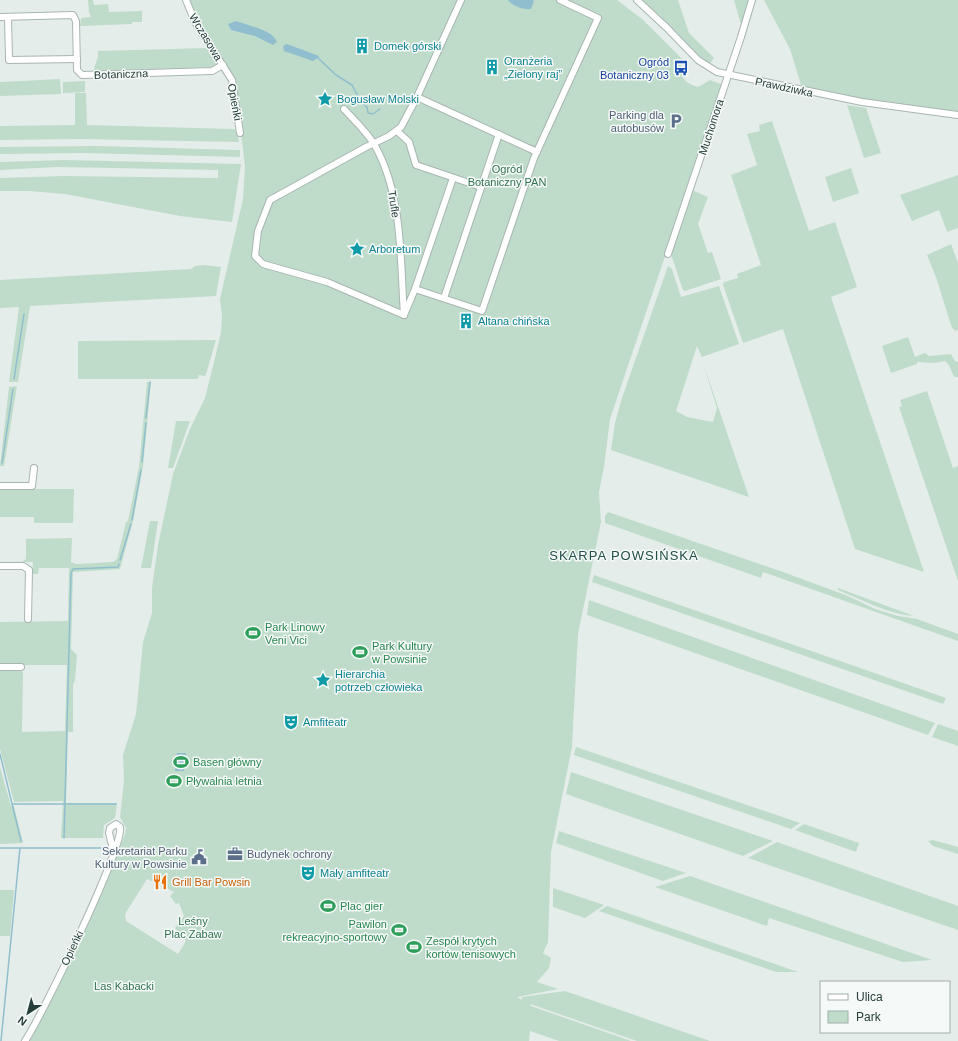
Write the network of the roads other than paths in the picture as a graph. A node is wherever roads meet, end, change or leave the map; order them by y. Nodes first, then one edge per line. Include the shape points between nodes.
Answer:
1 (186, 0) edge
2 (461, 0) edge
3 (560, 0) edge
4 (637, 0) edge
5 (752, 0) edge
6 (0, 17) edge
7 (8, 17) junction
8 (77, 59) junction
9 (223, 65) junction
10 (228, 73) joint
11 (728, 75) junction
12 (417, 97) junction
13 (344, 109) dead end
14 (958, 115) edge
15 (397, 131) junction
16 (240, 133) dead end
17 (499, 134) junction
18 (374, 144) junction
19 (537, 152) junction
20 (453, 178) junction
21 (481, 187) junction
22 (668, 254) dead end
23 (416, 289) junction
24 (444, 298) junction
25 (404, 314) junction
26 (34, 468) dead end
27 (0, 486) edge
28 (0, 566) edge
29 (28, 619) dead end
30 (0, 667) edge
31 (21, 667) dead end
32 (114, 853) dead end
33 (25, 1041) edge

1 - 9 street, Wczasowa via 195,22
2 - 12 street
3 - 19 street via 598,18
4 - 11 street, Prawdziwka via 698,60 713,70
5 - 11 street, Muchomora
6 - 7 street, Botaniczna
7 - 8 street, Botaniczna via 73,15 76,21
7 - 8 street via 9,60
8 - 9 street, Botaniczna via 77,70 82,75 212,72
9 - 10 street, Wczasowa
10 - 16 street, Opieńki via 233,84
11 - 14 street, Prawdziwka via 855,101
11 - 22 street, Muchomora
12 - 15 street via 405,122
12 - 17 street
13 - 18 street, Trufle
15 - 18 street
15 - 20 street via 409,142 416,165
17 - 19 street
17 - 21 street
18 - 25 street, Trufle via 396,202
18 - 25 street via 270,200 258,231 255,256 264,264 327,282
19 - 24 street via 482,311
20 - 21 street
20 - 23 street
21 - 24 street
23 - 24 street
23 - 25 street
26 - 27 street via 32,486
28 - 29 street via 23,566 29,572
30 - 31 street
32 - 33 street, Opieńki via 79,935

